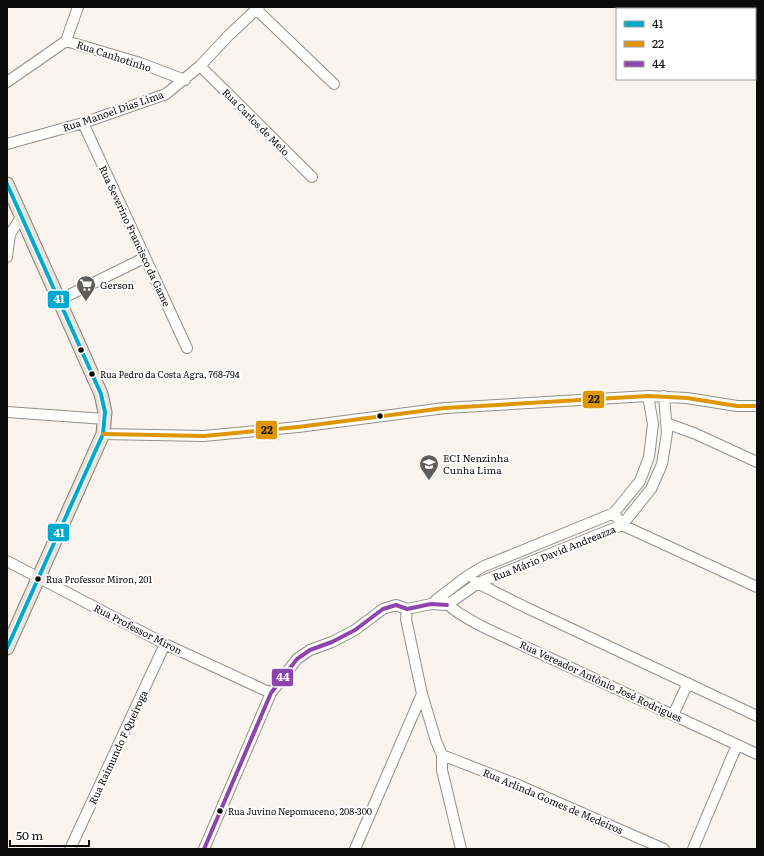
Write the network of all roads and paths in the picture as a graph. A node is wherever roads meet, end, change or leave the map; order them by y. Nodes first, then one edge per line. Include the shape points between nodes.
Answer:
1 (78, 7) edge
2 (258, 8) edge
3 (66, 41) junction
4 (200, 66) junction
5 (185, 80) junction
6 (7, 82) edge
7 (334, 84) dead end
8 (83, 123) junction
9 (7, 144) edge
10 (312, 177) dead end
11 (7, 184) edge
12 (22, 216) junction
13 (7, 257) edge
14 (144, 258) junction
15 (59, 300) junction
16 (187, 348) dead end
17 (648, 396) junction
18 (664, 396) junction
19 (757, 406) edge
20 (7, 412) edge
21 (105, 419) junction
22 (666, 423) junction
23 (104, 434) junction
24 (757, 462) edge
25 (628, 496) junction
26 (638, 504) junction
27 (614, 513) junction
28 (622, 525) junction
29 (7, 562) edge
30 (38, 577) junction
31 (466, 577) junction
32 (478, 583) junction
33 (757, 587) edge
34 (444, 601) junction
35 (407, 609) junction
36 (165, 644) junction
37 (7, 648) edge
38 (688, 683) junction
39 (271, 693) junction
40 (422, 694) junction
41 (673, 715) junction
42 (757, 716) edge
43 (737, 745) junction
44 (757, 754) edge
45 (442, 755) junction
46 (70, 849) edge
47 (204, 849) edge
48 (355, 849) edge
49 (461, 849) edge
50 (664, 849) edge
51 (693, 849) edge

1 - 3 street
2 - 4 street, Rua Manoel Dias Lima
2 - 7 street
3 - 5 street, Rua Canhotinho via 140,63
3 - 6 street, Rua Canhotinho
4 - 5 street, Rua Manoel Dias Lima
4 - 10 street, Rua Carlos de Melo
5 - 8 street, Rua Manoel Dias Lima via 155,99
8 - 9 street, Rua Manoel Dias Lima
8 - 14 street, Rua Severino Francisco da Game
11 - 12 main road
12 - 13 street via 10,234
12 - 15 main road
14 - 15 street
14 - 16 street, Rua Severino Francisco da Game
15 - 21 main road via 101,394
17 - 18 street
17 - 23 street via 445,408 204,436
17 - 25 street, Rua Mário David Andreazza via 653,424 649,457 640,481
18 - 19 street via 737,406
18 - 22 street, Rua Mário David Andreazza
20 - 21 street
21 - 23 main road
22 - 24 street
22 - 26 street, Rua Mário David Andreazza via 667,434 662,464 651,489
23 - 30 main road
25 - 26 street
25 - 27 street, Rua Mário David Andreazza
26 - 28 street, Rua Mário David Andreazza
27 - 28 street
27 - 31 street, Rua Mário David Andreazza via 482,567
28 - 32 street, Rua Mário David Andreazza
28 - 33 street
29 - 30 street, Rua Professor Miron
30 - 36 street, Rua Professor Miron
30 - 37 main road
31 - 32 street
31 - 34 street, Rua Mário David Andreazza
32 - 34 street, Rua Mário David Andreazza
32 - 38 street
34 - 35 street
34 - 41 street, Rua Vereador Antônio José Rodrigues via 464,617
35 - 39 street via 396,605 383,609 355,630 310,650 297,659
35 - 40 street via 406,619
36 - 39 street, Rua Professor Miron
36 - 46 street, Rua Raimundo F Queiroga
38 - 41 street
38 - 42 street
39 - 47 street
40 - 45 street
40 - 48 street
41 - 43 street, Rua Vereador Antônio José Rodrigues
43 - 44 street, Rua Vereador Antônio José Rodrigues
43 - 51 street
45 - 49 street via 442,770
45 - 50 street, Rua Arlinda Gomes de Medeiros via 516,784

